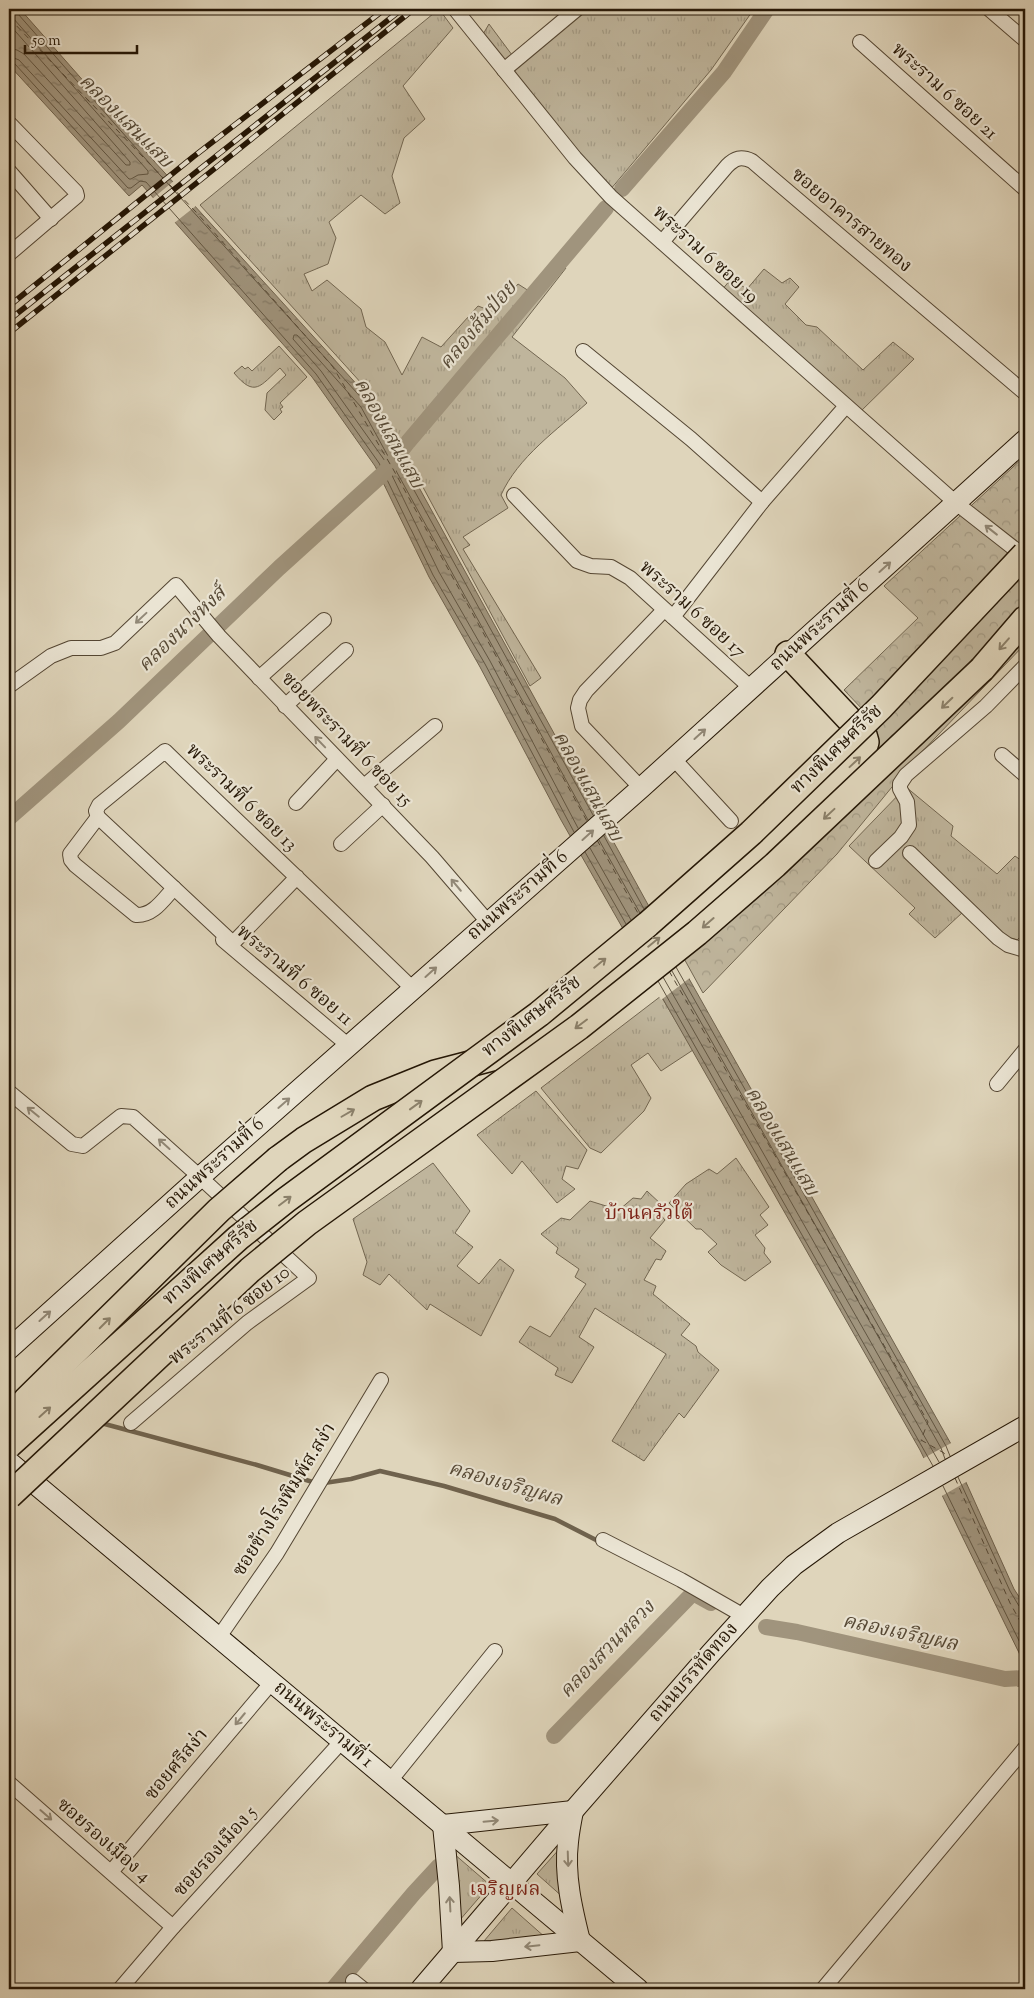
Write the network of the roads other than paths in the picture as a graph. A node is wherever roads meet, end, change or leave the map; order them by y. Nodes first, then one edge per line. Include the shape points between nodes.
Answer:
1 (455, 9) edge
2 (577, 9) edge
3 (990, 9) edge
4 (1025, 40) edge
5 (860, 42) dead end
6 (504, 70) junction
7 (9, 123) edge
8 (9, 171) edge
9 (1025, 189) edge
10 (51, 219) junction
11 (662, 242) junction
12 (9, 254) edge
13 (583, 351) dead end
14 (1025, 393) edge
15 (846, 406) junction
16 (1025, 440) edge
17 (514, 495) dead end
18 (762, 502) junction
19 (956, 503) junction
20 (1025, 555) edge
21 (668, 613) junction
22 (1025, 619) edge
23 (324, 620) dead end
24 (346, 650) dead end
25 (788, 654) junction
26 (1025, 666) edge
27 (259, 678) junction
28 (9, 686) edge
29 (751, 688) junction
30 (285, 706) junction
31 (434, 726) dead end
32 (1002, 755) dead end
33 (673, 758) junction
34 (337, 759) junction
35 (1025, 775) edge
36 (364, 786) junction
37 (640, 789) junction
38 (296, 803) dead end
39 (383, 805) junction
40 (98, 818) junction
41 (731, 820) dead end
42 (341, 844) dead end
43 (910, 853) dead end
44 (876, 861) dead end
45 (297, 877) junction
46 (174, 888) junction
47 (488, 922) junction
48 (215, 933) dead end
49 (1025, 950) edge
50 (413, 989) junction
51 (348, 1046) junction
52 (1025, 1050) edge
53 (997, 1084) dead end
54 (9, 1092) edge
55 (200, 1177) junction
56 (9, 1349) edge
57 (381, 1380) dead end
58 (9, 1419) edge
59 (131, 1423) dead end
60 (1025, 1426) edge
61 (9, 1445) edge
62 (9, 1462) edge
63 (9, 1496) edge
64 (603, 1540) dead end
65 (744, 1616) junction
66 (219, 1637) junction
67 (495, 1651) dead end
68 (272, 1682) junction
69 (342, 1740) junction
70 (1025, 1748) edge
71 (390, 1781) junction
72 (9, 1783) edge
73 (573, 1811) junction
74 (443, 1825) junction
75 (111, 1872) junction
76 (512, 1883) junction
77 (173, 1927) junction
78 (580, 1941) junction
79 (452, 1952) junction
80 (120, 1989) edge
81 (421, 1989) edge
82 (638, 1989) edge
83 (823, 1989) edge

1 - 6 street, พระราม 6 ซอย 19
2 - 6 street
3 - 4 street
5 - 9 street, พระราม 6 ซอย 21
6 - 11 street, พระราม 6 ซอย 19 via 575,158 611,197
7 - 10 street via 78,196
8 - 10 street
10 - 12 street
11 - 14 street, ซอยอาคารสายทอง via 727,166 744,157
11 - 15 street, พระราม 6 ซอย 19
13 - 18 street
15 - 18 street
15 - 19 street, พระราม 6 ซอย 19
16 - 19 main road, ถนนพระรามที่ 6
17 - 21 street, พระราม 6 ซอย 17 via 577,561 624,574
18 - 21 street
20 -> 19 street, พระราม 6 ซอย 19
25 -> 19 main road, ถนนพระรามที่ 6
61 -> 20 highway, ทางพิเศษศรีรัช, bridge via 238,1238 539,1014 648,924 751,833 881,707
21 - 29 street, พระราม 6 ซอย 17
21 - 37 street via 586,691 578,708 582,726
22 -> 63 highway, ทางพิเศษศรีรัช, bridge via 982,669 934,716 697,933 579,1027 307,1223 250,1270
23 - 27 street
24 - 30 street
25 - 29 main road, ถนนพระรามที่ 6
58 -> 25 highway, bridge via 219,1210 278,1159 374,1098 428,1076 500,1056 519,1046 602,984 702,902 862,755 866,742 864,734
26 - 44 street via 986,706 906,775 900,789 907,802 910,825
27 -> 28 street, ซอยพระรามที่ 6 ซอย 15 via 176,585 115,642 101,648 71,648 51,656
27 - 30 street, ซอยพระรามที่ 6 ซอย 15
33 -> 29 main road, ถนนพระรามที่ 6
34 -> 30 street, ซอยพระรามที่ 6 ซอย 15
31 - 36 street
32 - 35 street
33 - 37 main road, ถนนพระรามที่ 6
33 - 41 street
34 - 36 street, ซอยพระรามที่ 6 ซอย 15
34 - 38 street
36 - 39 street, ซอยพระรามที่ 6 ซอย 15
47 -> 37 main road, ถนนพระรามที่ 6
39 - 42 street
47 -> 39 street, ซอยพระรามที่ 6 ซอย 15
40 - 45 street, พระรามที่ 6 ซอย 13 via 98,805 165,751
40 - 46 street, พระรามที่ 6 ซอย 13
40 - 46 street, พระรามที่ 6 ซอย 13 via 70,854 75,865 136,915 145,916
43 - 49 street via 998,938
45 - 46 street, พระรามที่ 6 ซอย 13 via 234,943
45 - 50 street, พระรามที่ 6 ซอย 13
50 -> 47 main road, ถนนพระรามที่ 6
48 - 51 street, พระรามที่ 6 ซอย 11
50 - 51 main road, ถนนพระรามที่ 6
55 -> 51 main road, ถนนพระรามที่ 6
52 - 53 street
55 -> 54 street via 132,1117 121,1116 83,1146 72,1144
56 -> 55 main road, ถนนพระรามที่ 6
55 - 59 street, พระรามที่ 6 ซอย 10 via 309,1278 247,1322
57 - 66 street, ซอยข้างโรงพิมพ์ส.สง่า via 277,1553
60 - 65 main road, ถนนบรรทัดทอง via 838,1533 776,1582
62 - 66 main road, ถนนพระรามที่ 1
64 - 65 street
65 - 73 main road, ถนนบรรทัดทอง
66 - 68 main road, ถนนพระรามที่ 1
67 - 71 street
68 - 69 main road, ถนนพระรามที่ 1
68 -> 75 street, ซอยศรีสง่า
69 - 71 main road, ถนนพระรามที่ 1
69 - 77 street, ซอยรองเมือง 5
70 - 83 street
71 - 74 main road, ถนนพระรามที่ 1
72 -> 75 street, ซอยรองเมือง 4
74 -> 73 main road
73 - 76 main road, ถนนบรรทัดทอง
73 -> 78 main road via 568,1841 569,1880
74 - 76 main road, ถนนพระรามที่ 1
79 -> 74 main road
75 - 77 street, ซอยรองเมือง 4
76 - 78 main road, ถนนพระรามที่ 1
76 - 79 main road, ถนนบรรทัดทอง
77 - 80 street, ซอยรองเมือง 5
78 -> 79 main road
78 - 82 main road, ถนนพระรามที่ 1
79 - 81 main road, ถนนบรรทัดทอง

